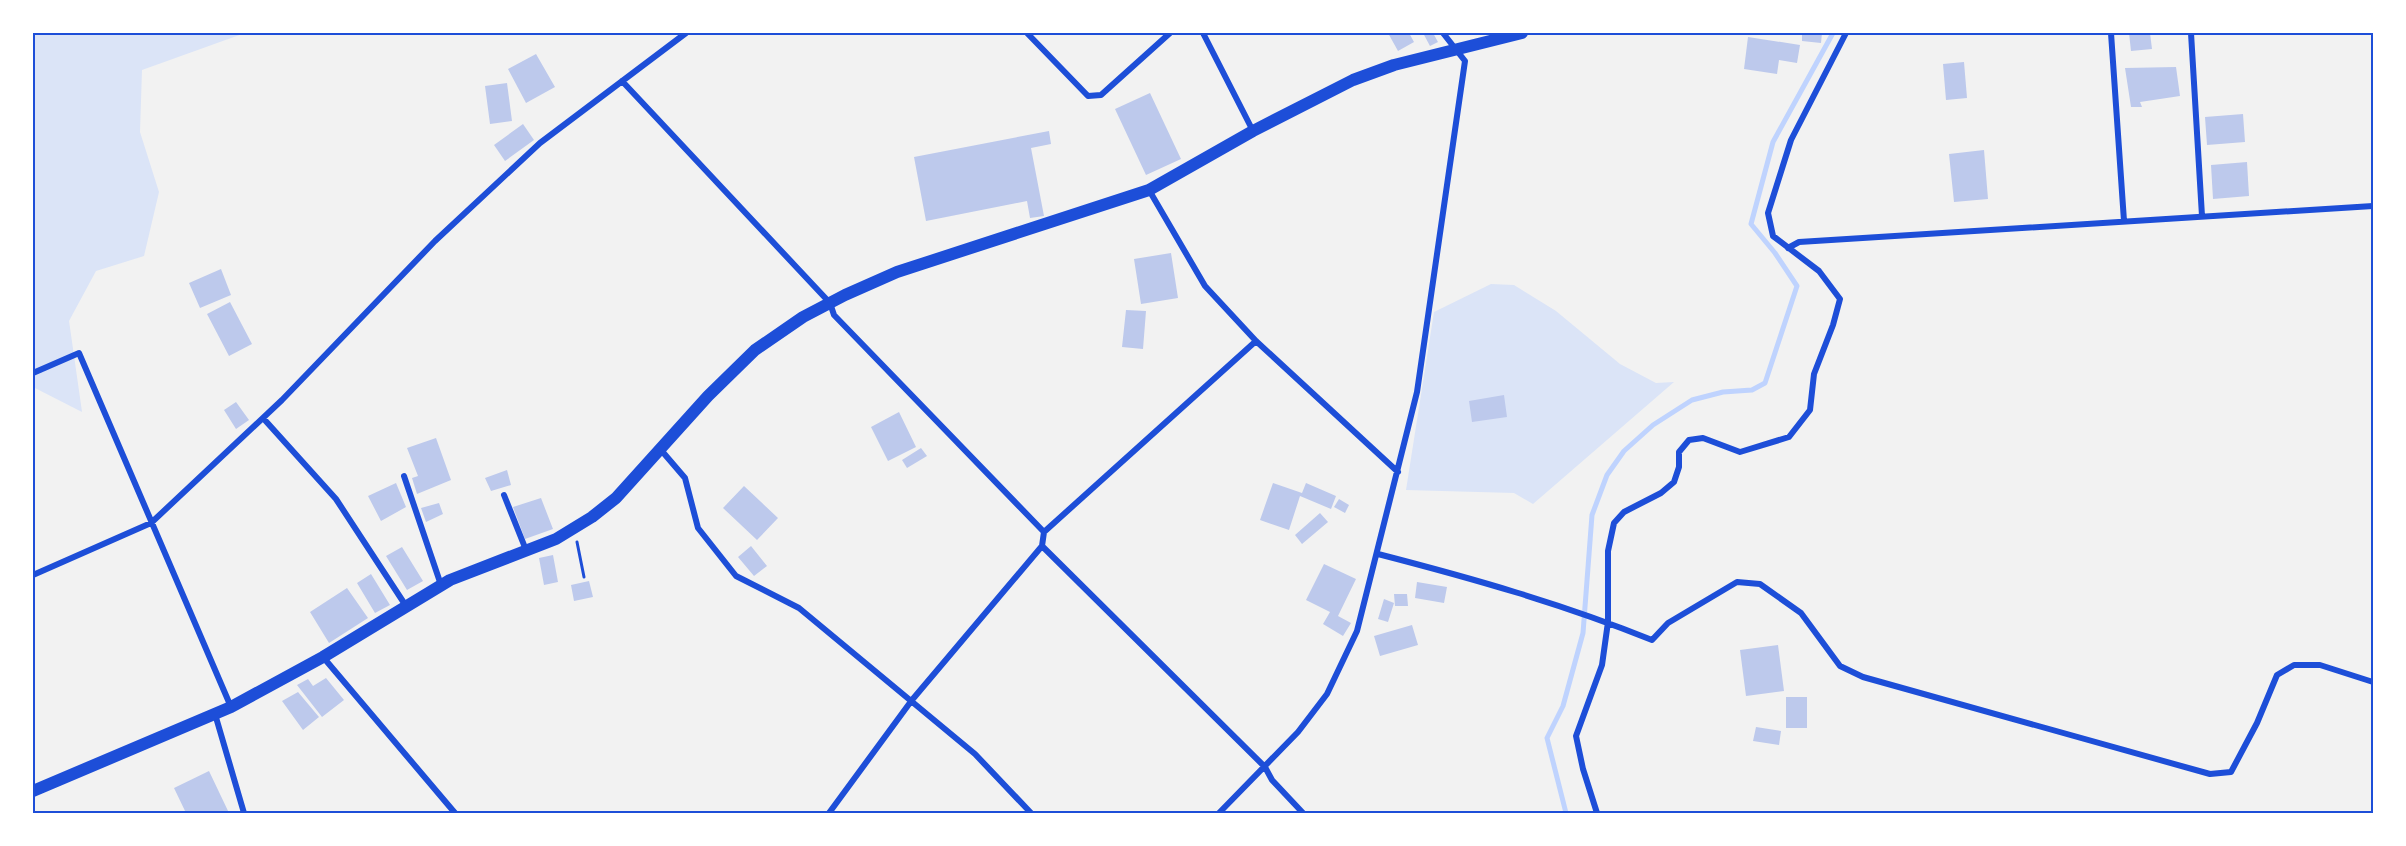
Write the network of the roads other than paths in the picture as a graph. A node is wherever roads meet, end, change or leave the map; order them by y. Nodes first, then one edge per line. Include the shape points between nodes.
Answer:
1 (686, 33) edge
2 (1027, 33) edge
3 (1170, 33) edge
4 (1203, 33) edge
5 (1443, 33) edge
6 (1522, 33) edge
7 (1846, 33) edge
8 (2111, 33) edge
9 (2191, 33) edge
10 (1456, 51) junction
11 (621, 81) junction
12 (1253, 131) junction
13 (1149, 190) junction
14 (2373, 207) edge
15 (2202, 216) junction
16 (2124, 221) junction
17 (1788, 248) junction
18 (830, 303) junction
19 (1256, 341) junction
20 (33, 373) edge
21 (263, 418) junction
22 (661, 450) junction
23 (1398, 472) junction
24 (404, 476) dead end
25 (504, 495) dead end
26 (151, 524) junction
27 (1044, 532) junction
28 (1042, 546) junction
29 (526, 551) junction
30 (1378, 554) junction
31 (33, 575) edge
32 (441, 586) junction
33 (406, 606) junction
34 (1608, 622) junction
35 (322, 657) junction
36 (2373, 682) edge
37 (912, 700) junction
38 (231, 707) junction
39 (215, 714) junction
40 (1265, 767) junction
41 (33, 791) edge
42 (244, 813) edge
43 (455, 813) edge
44 (829, 813) edge
45 (1031, 813) edge
46 (1219, 813) edge
47 (1303, 813) edge
48 (1597, 813) edge

1 - 11 street
2 - 3 street via 1088,96 1101,95
4 - 12 street
5 - 10 street
6 - 10 main road
7 - 17 street via 1791,140 1768,213 1773,236
8 - 16 street
9 - 15 street
10 - 12 main road via 1394,65 1353,80
10 - 23 street via 1465,61 1450,171 1417,392
11 - 18 street
11 - 21 street via 540,143 444,233
12 - 13 main road
13 - 18 main road via 897,272
13 - 19 street via 1205,286
14 - 15 street
15 - 16 street
16 - 17 street via 1799,242
17 - 34 street via 1819,271 1840,299 1814,374 1810,410 1789,437 1740,452 1703,438 1689,440 1679,452 1674,482 1624,512 1614,523 1608,551
18 - 22 main road via 756,350 708,396
18 - 27 street via 834,315
19 - 23 street
19 - 27 street
20 - 26 street via 80,353
21 - 26 street
21 - 33 street via 336,499
22 - 29 main road via 616,498 556,539
22 - 37 street via 685,478 698,528 736,576 799,608
23 - 30 street
24 - 32 street
25 - 29 street
26 - 31 street
26 - 38 street
27 - 28 street
28 - 37 street
28 - 40 street
29 - 32 main road
30 - 34 street via 1496,585
30 - 40 street via 1357,632 1327,694
32 - 33 main road
33 - 35 main road
34 - 36 street via 1652,640 1668,623 1737,582 1760,584 1801,614 1840,666 1863,676 2210,774 2231,772 2258,723 2277,675 2294,665 2320,665
34 - 48 street via 1602,665 1576,736
35 - 38 main road
35 - 43 street
37 - 44 street
37 - 45 street via 975,754
38 - 39 main road
39 - 41 main road
39 - 42 street
40 - 46 street
40 - 47 street

